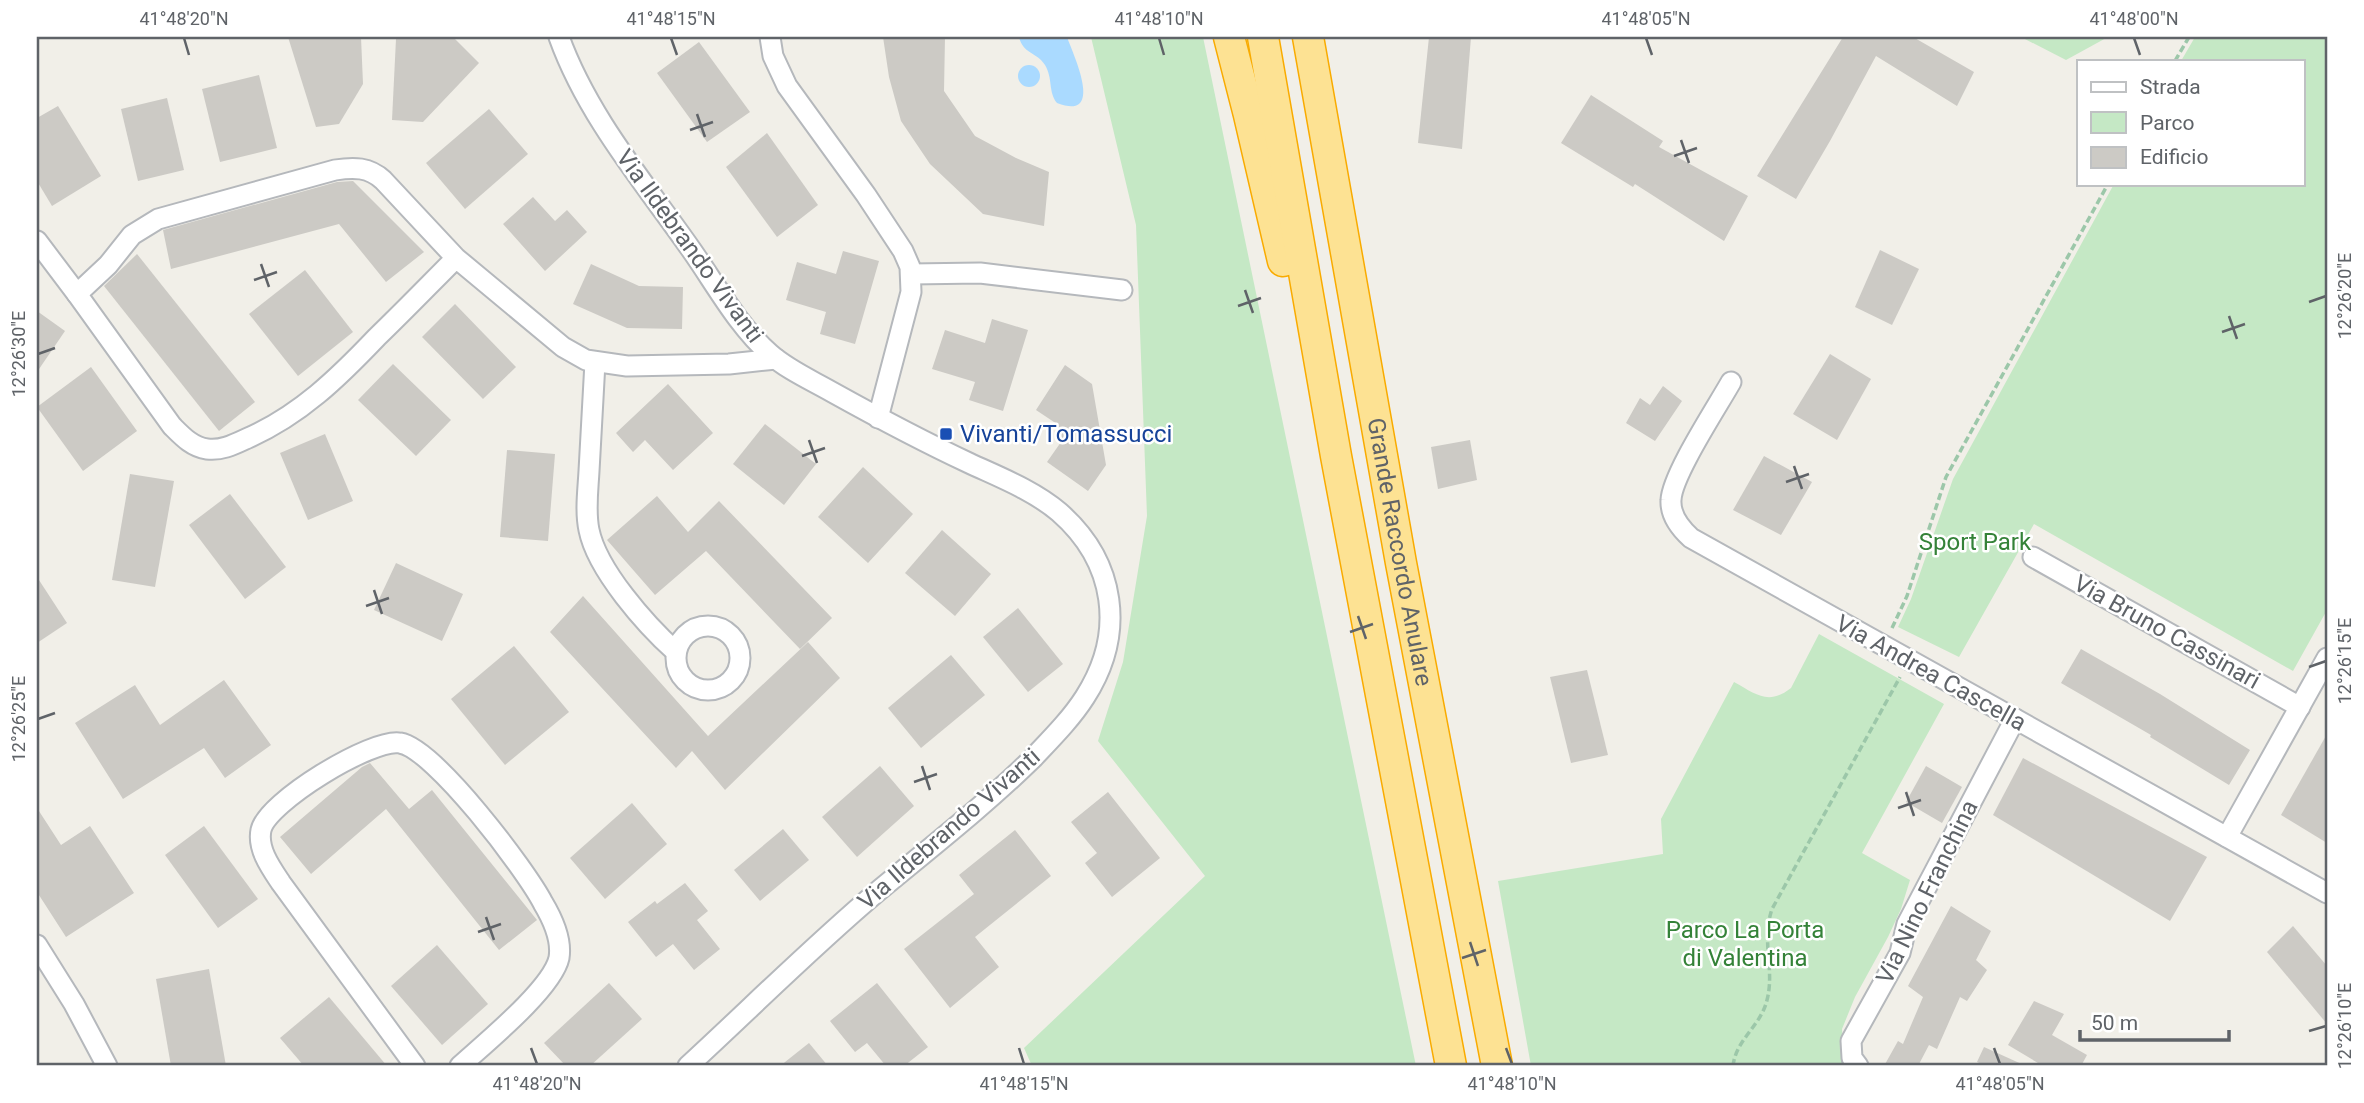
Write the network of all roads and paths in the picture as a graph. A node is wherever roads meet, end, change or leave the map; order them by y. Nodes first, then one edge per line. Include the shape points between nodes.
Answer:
1 (559, 37) edge
2 (770, 37) edge
3 (1228, 37) edge
4 (1263, 37) edge
5 (1308, 37) edge
6 (2189, 37) edge
7 (2176, 60) edge
8 (2107, 186) edge
9 (37, 241) edge
10 (456, 258) junction
11 (912, 274) junction
12 (1122, 290) dead end
13 (77, 294) junction
14 (776, 359) junction
15 (595, 362) junction
16 (1731, 382) dead end
17 (878, 418) junction
18 (1336, 456) junction
19 (2033, 557) dead end
20 (1889, 635) dead end
21 (676, 652) dead end
22 (2327, 658) edge
23 (1901, 676) dead end
24 (2300, 708) junction
25 (2015, 719) junction
26 (2227, 837) junction
27 (2327, 893) edge
28 (37, 945) edge
29 (107, 1066) edge
30 (415, 1066) edge
31 (460, 1066) edge
32 (688, 1066) edge
33 (1451, 1066) edge
34 (1497, 1066) edge
35 (1733, 1066) edge
36 (1858, 1066) edge

1 - 14 street, Via Ildebrando Vivanti via 579,85 606,129 740,320
2 - 11 street via 788,86 866,195
3 - 18 highway via 1294,310
4 - 18 highway, Grande Raccordo Anulare
5 - 34 highway, Grande Raccordo Anulare via 1401,563
6 - 7 path
8 - 20 path via 1946,477 1907,596
9 - 13 street
10 - 13 street via 379,176 348,168 158,219 132,235
10 - 13 street via 307,404 267,429 215,449 190,443 172,426
10 - 15 street via 563,347
11 - 12 street via 980,272
11 - 17 street
14 - 15 street via 656,366
14 - 17 street, Via Ildebrando Vivanti
15 - 21 street via 589,533 606,571
16 - 25 street, Via Andrea Cascella via 1672,492 1671,508 1684,532
17 - 32 street, Via Ildebrando Vivanti via 1025,490 1072,525 1095,555 1105,583 1111,616 1108,648 1080,705 1024,766 842,923
18 - 33 highway, Grande Raccordo Anulare
19 - 24 street, Via Bruno Cassinari
22 - 24 street
23 - 35 path via 1772,909 1766,934 1768,998 1760,1019 1736,1052
24 - 26 street
25 - 26 street, Via Andrea Cascella
25 - 36 street, Via Nino Franchina via 1907,924 1900,953 1851,1041 1852,1058
26 - 27 street, Via Andrea Cascella
28 - 29 street
30 - 31 street via 285,890 265,857 261,836 271,813 325,773 382,744 408,745 448,778 532,883 558,941 558,962 544,985

